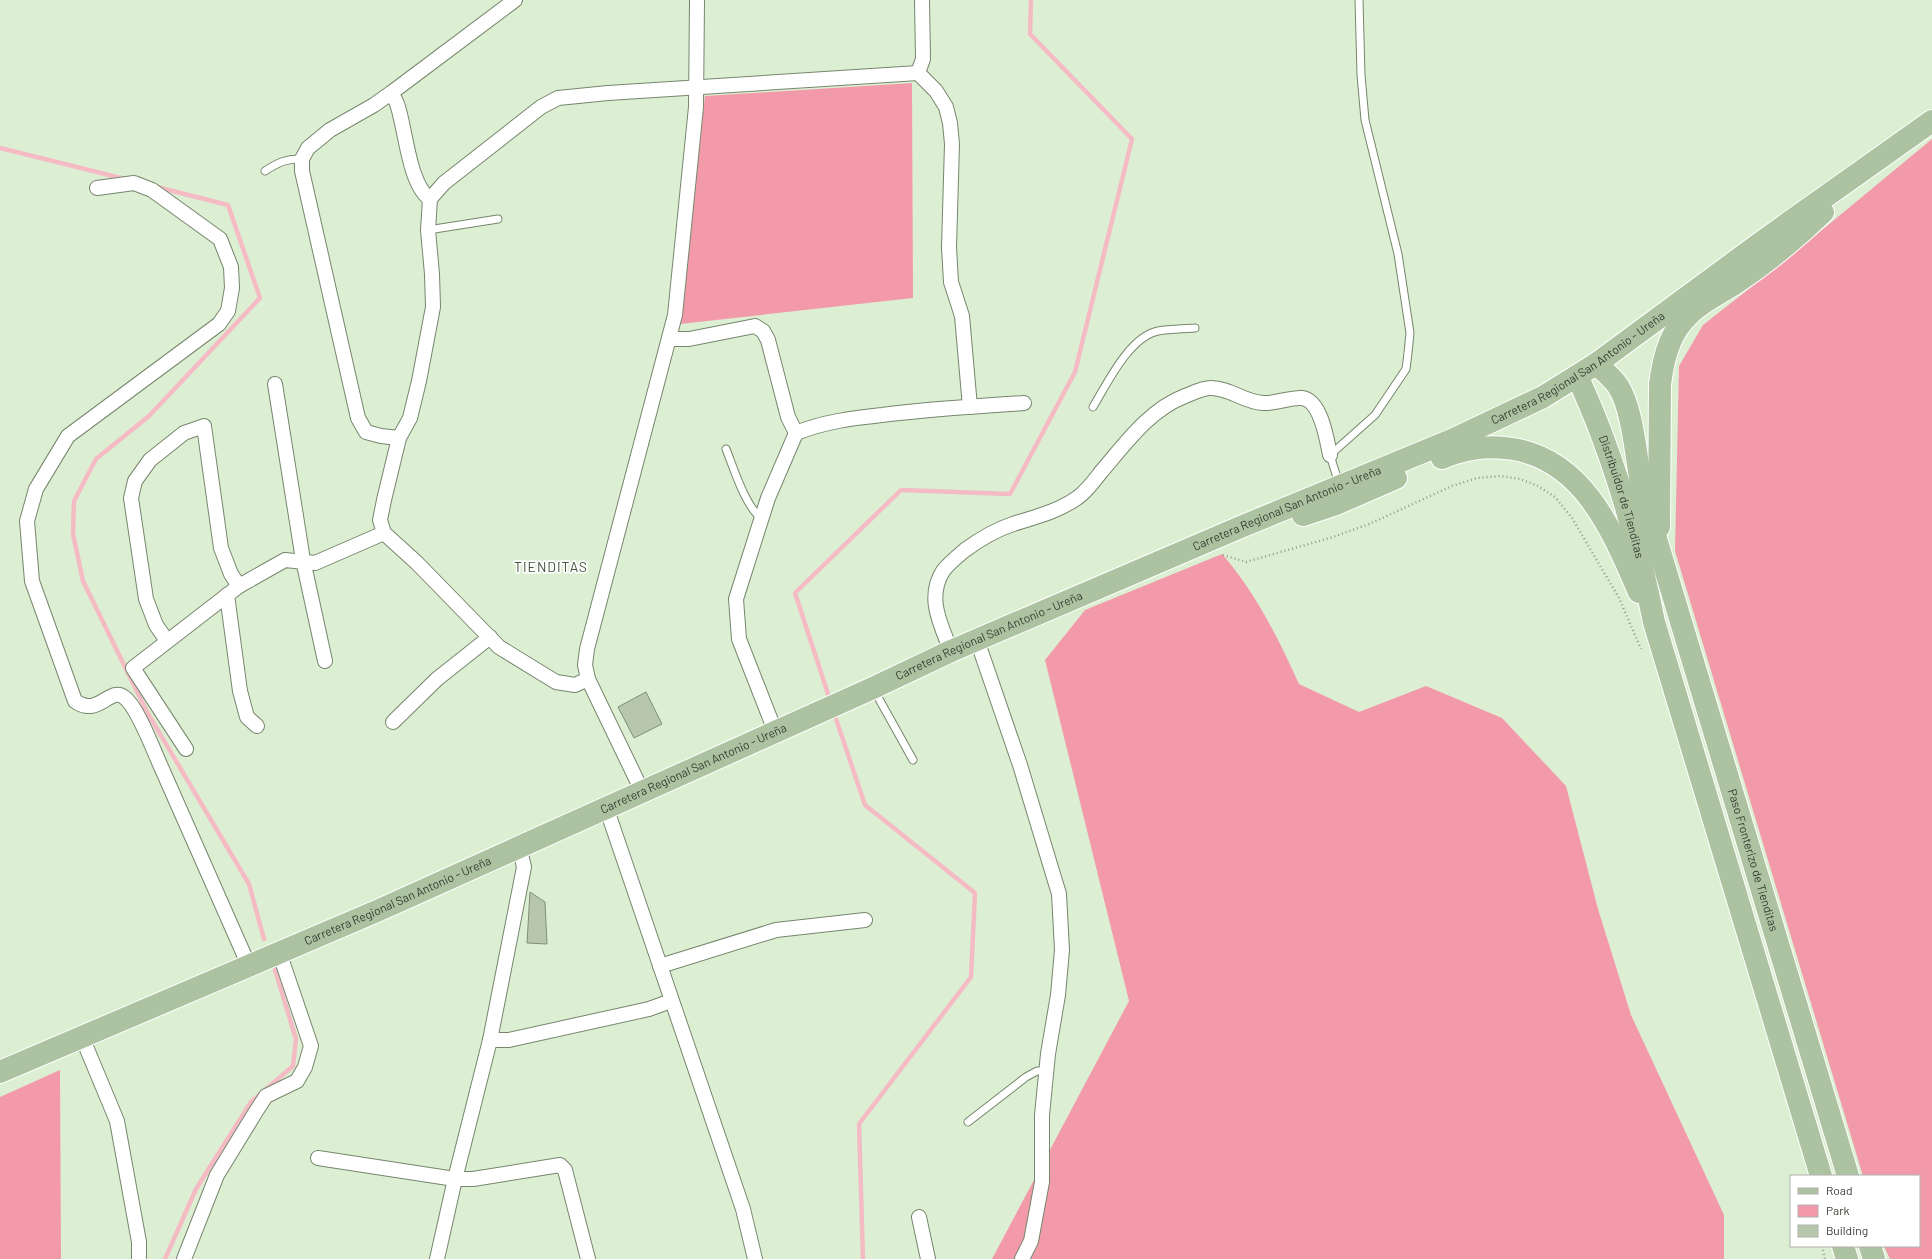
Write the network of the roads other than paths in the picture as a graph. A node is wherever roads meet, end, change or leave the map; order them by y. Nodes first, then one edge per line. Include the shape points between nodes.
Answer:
1 (515, 0) edge
2 (697, 0) edge
3 (922, 0) edge
4 (1359, 0) edge
5 (918, 73) junction
6 (697, 88) junction
7 (391, 93) junction
8 (1932, 121) edge
9 (1895, 146) junction
10 (302, 159) junction
11 (265, 171) dead end
12 (97, 188) dead end
13 (430, 199) junction
14 (498, 219) dead end
15 (428, 230) junction
16 (1195, 328) dead end
17 (669, 339) junction
18 (1596, 364) junction
19 (1577, 376) junction
20 (275, 384) dead end
21 (1024, 403) dead end
22 (1092, 406) dead end
23 (970, 407) junction
24 (796, 433) junction
25 (399, 438) junction
26 (726, 450) dead end
27 (1330, 455) junction
28 (1339, 486) junction
29 (762, 519) junction
30 (1243, 526) junction
31 (384, 533) junction
32 (1658, 544) junction
33 (303, 560) junction
34 (239, 586) junction
35 (227, 595) junction
36 (1654, 622) junction
37 (490, 637) junction
38 (977, 640) junction
39 (167, 641) junction
40 (951, 651) junction
41 (325, 661) dead end
42 (588, 679) junction
43 (873, 688) junction
44 (393, 722) dead end
45 (256, 726) dead end
46 (775, 731) junction
47 (186, 749) dead end
48 (913, 760) dead end
49 (642, 791) junction
50 (606, 807) junction
51 (520, 846) junction
52 (865, 920) dead end
53 (279, 952) junction
54 (249, 966) junction
55 (660, 966) junction
56 (671, 1001) junction
57 (82, 1037) junction
58 (490, 1040) junction
59 (1046, 1071) junction
60 (0, 1072) edge
61 (968, 1122) dead end
62 (318, 1158) dead end
63 (1821, 1175) edge
64 (1848, 1175) edge
65 (455, 1179) junction
66 (919, 1217) dead end
67 (1843, 1247) edge
68 (1870, 1247) edge
69 (139, 1259) edge
70 (184, 1259) edge
71 (437, 1259) edge
72 (588, 1259) edge
73 (755, 1259) edge
74 (928, 1259) edge
75 (1022, 1259) edge
76 (1847, 1259) edge
77 (1874, 1259) edge

1 - 7 street
2 - 6 street
3 - 5 street via 923,59
4 - 27 lane via 1365,120 1398,254 1410,333 1406,369 1379,409
5 - 6 street
5 - 23 street via 936,91 946,107 950,123 952,144 948,247 952,282 962,316
6 - 13 street via 558,98 541,108 444,183
6 - 17 street via 675,315
7 - 10 street via 330,130 308,148
7 - 13 street via 398,106 415,175 423,194
8 - 9 main road, Carretera Regional San Antonio - Ureña
9 - 18 main road, Carretera Regional San Antonio - Ureña
9 - 32 main road via 1771,259 1683,321 1670,341 1660,384
10 - 11 lane via 291,158
10 - 25 street via 302,171 358,418 366,432
12 - 54 street via 134,183 152,190 220,240 232,267 231,296 228,311 206,336 68,436 36,489 27,521 32,581 75,701 83,707 90,707 114,695 122,695 129,701 148,738
13 - 15 street
14 - 15 lane
15 - 25 street via 432,307 410,418
16 - 22 lane via 1157,331 1139,341 1125,355
17 - 24 street via 689,339 755,326 763,330 773,354 788,417
17 - 42 street via 587,649 585,665
18 - 19 main road, Carretera Regional San Antonio - Ureña
18 - 32 main road, Distribuidor de Tienditas via 1610,375 1626,405 1638,474
19 - 28 main road, Carretera Regional San Antonio - Ureña via 1543,397 1452,440
19 - 36 main road, Distribuidor de Tienditas via 1595,414 1623,496 1642,561
20 - 33 street
21 - 23 street
23 - 24 street via 917,410 851,419
24 - 29 street via 768,498
25 - 31 street via 380,520
26 - 29 lane via 746,495
27 - 28 lane
27 - 40 street via 1323,424 1315,407 1302,398 1255,403 1230,392 1211,388 1170,402 1143,423 1078,498 1057,510 1011,525 982,538 944,570 937,584 935,608
28 - 30 main road, Carretera Regional San Antonio - Ureña
29 - 46 street via 739,588 736,611 739,639
30 - 36 main road via 1265,525 1336,504 1455,452 1481,447 1521,450 1540,456 1579,483 1606,524
30 - 38 main road, Carretera Regional San Antonio - Ureña
31 - 33 street via 316,563
31 - 37 street
32 - 64 main road, Paso Fronterizo de Tienditas
33 - 34 street via 284,560
33 - 41 street
34 - 35 street
34 - 39 street via 231,574 221,548 204,426 184,433 150,460 135,481 131,498 146,599 156,625
35 - 39 street
35 - 45 street via 240,692 247,717
36 - 63 main road
37 - 42 street via 499,647 556,682 575,685
37 - 44 street via 437,679
38 - 40 main road, Carretera Regional San Antonio - Ureña
38 - 59 street via 1020,765 1059,894 1062,950
39 - 47 street via 133,668
40 - 43 main road, Carretera Regional San Antonio - Ureña
42 - 49 street
43 - 46 main road, Carretera Regional San Antonio - Ureña
43 - 48 lane
46 - 49 main road, Carretera Regional San Antonio - Ureña
49 - 50 main road, Carretera Regional San Antonio - Ureña
50 - 51 main road, Carretera Regional San Antonio - Ureña
50 - 55 street
51 - 53 main road, Carretera Regional San Antonio - Ureña
51 - 58 street via 524,867
52 - 55 street via 776,930
53 - 54 main road, Carretera Regional San Antonio - Ureña
53 - 70 street via 311,1046 305,1067 297,1081 266,1096 255,1113 217,1175
54 - 57 main road, Carretera Regional San Antonio - Ureña
55 - 56 street
56 - 58 street via 649,1009 509,1040
56 - 73 street via 743,1209
57 - 60 main road, Carretera Regional San Antonio - Ureña
57 - 69 street via 117,1121 139,1242
58 - 65 street
59 - 61 lane via 1037,1071 1026,1077
59 - 75 street via 1042,1115 1042,1182 1031,1241
62 - 65 street
65 - 71 street
65 - 72 street via 473,1179 560,1165 565,1170
66 - 74 street
67 - 76 main road
68 - 77 main road

